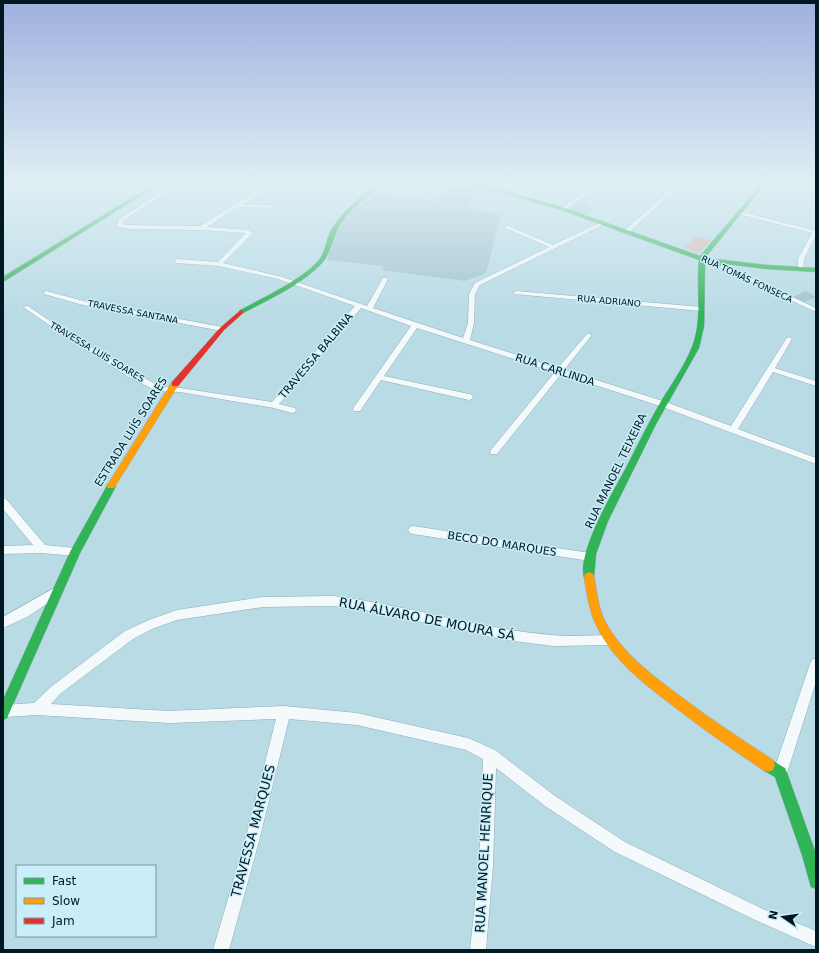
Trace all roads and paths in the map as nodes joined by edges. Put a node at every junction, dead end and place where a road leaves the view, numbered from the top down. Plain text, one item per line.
1 (72, 227) edge
2 (88, 227) edge
3 (163, 227) edge
4 (335, 227) edge
5 (508, 227) edge
6 (594, 227) edge
7 (616, 227) edge
8 (631, 227) edge
9 (728, 227) edge
10 (798, 227) edge
11 (201, 228) joint
12 (68, 230) junction
13 (627, 231) junction
14 (816, 232) edge
15 (61, 244) junction
16 (39, 247) dead end
17 (553, 247) junction
18 (705, 259) junction
19 (177, 261) dead end
20 (722, 263) junction
21 (219, 264) junction
22 (801, 269) junction
23 (3, 270) edge
24 (816, 270) edge
25 (700, 271) junction
26 (385, 279) dead end
27 (3, 280) edge
28 (293, 282) junction
29 (3, 285) edge
30 (46, 293) dead end
31 (516, 293) dead end
32 (359, 306) junction
33 (26, 307) dead end
34 (369, 309) junction
35 (702, 309) junction
36 (816, 310) edge
37 (415, 325) junction
38 (222, 329) junction
39 (589, 335) dead end
40 (789, 339) dead end
41 (466, 341) junction
42 (772, 369) junction
43 (558, 372) junction
44 (379, 377) junction
45 (816, 384) edge
46 (170, 390) junction
47 (469, 397) dead end
48 (663, 404) junction
49 (274, 405) junction
50 (357, 409) dead end
51 (292, 410) dead end
52 (734, 429) junction
53 (494, 452) dead end
54 (816, 461) edge
55 (3, 502) edge
56 (413, 530) dead end
57 (42, 549) junction
58 (3, 550) edge
59 (75, 552) junction
60 (590, 557) junction
61 (56, 592) junction
62 (3, 623) edge
63 (610, 640) junction
64 (816, 664) edge
65 (36, 709) junction
66 (3, 712) edge
67 (284, 712) junction
68 (490, 755) junction
69 (780, 773) junction
70 (816, 882) edge
71 (816, 939) edge
72 (221, 950) edge
73 (478, 950) edge

1 - 12 main road
2 - 15 main road
3 - 11 street
4 - 28 main road, ESTRADA LUÍS SOARES
5 - 17 street
6 - 17 street
7 - 13 main road, RUA TOMÁS FONSECA
8 - 13 street
9 - 18 main road
10 - 14 street
11 - 21 street
12 - 16 main road
12 - 23 main road
13 - 18 main road, RUA TOMÁS FONSECA
14 - 22 street
15 - 27 main road
15 - 29 main road
17 - 41 street
18 - 20 main road, RUA TOMÁS FONSECA
18 - 25 main road, RUA MANOEL TEIXEIRA
19 - 21 street, RUA CARLINDA
20 - 22 main road, RUA TOMÁS FONSECA
20 - 25 main road
20 - 36 street, RUA TOMÁS FONSECA
21 - 28 street, RUA CARLINDA
22 - 24 main road, RUA TOMÁS FONSECA
25 - 35 main road, RUA MANOEL TEIXEIRA
26 - 34 street
28 - 32 street, RUA CARLINDA
28 - 38 main road, ESTRADA LUÍS SOARES
30 - 38 street, TRAVESSA SANTANA
31 - 35 street, RUA ADRIANO
32 - 34 street, RUA CARLINDA
32 - 49 street, TRAVESSA BALBINA
33 - 46 street, TRAVESSA LUÍS SOARES
34 - 37 street, RUA CARLINDA
35 - 48 main road, RUA MANOEL TEIXEIRA
37 - 41 street, RUA CARLINDA
37 - 44 street
38 - 46 main road, ESTRADA LUÍS SOARES
39 - 43 street
40 - 42 street
41 - 43 street, RUA CARLINDA
42 - 45 street
42 - 52 street
43 - 48 street, RUA CARLINDA
43 - 53 street
44 - 47 street
44 - 50 street
46 - 49 street, TRAVESSA LUÍS SOARES
46 - 59 main road, ESTRADA LUÍS SOARES
48 - 52 street, RUA CARLINDA
48 - 60 main road, RUA MANOEL TEIXEIRA
49 - 51 street, TRAVESSA LUÍS SOARES
52 - 54 street, RUA CARLINDA
55 - 57 street
56 - 60 street, BECO DO MARQUES
57 - 58 street
57 - 59 street
59 - 61 main road, ESTRADA LUÍS SOARES
60 - 63 main road, RUA MANOEL TEIXEIRA
61 - 62 street
61 - 66 main road, ESTRADA LUÍS SOARES
63 - 65 street, RUA ÁLVARO DE MOURA SÁ
63 - 69 main road, RUA MANOEL TEIXEIRA
64 - 69 street
65 - 66 street
65 - 67 street
67 - 68 street
67 - 72 street, TRAVESSA MARQUES
68 - 71 street
68 - 73 street, RUA MANOEL HENRIQUE
69 - 70 main road

